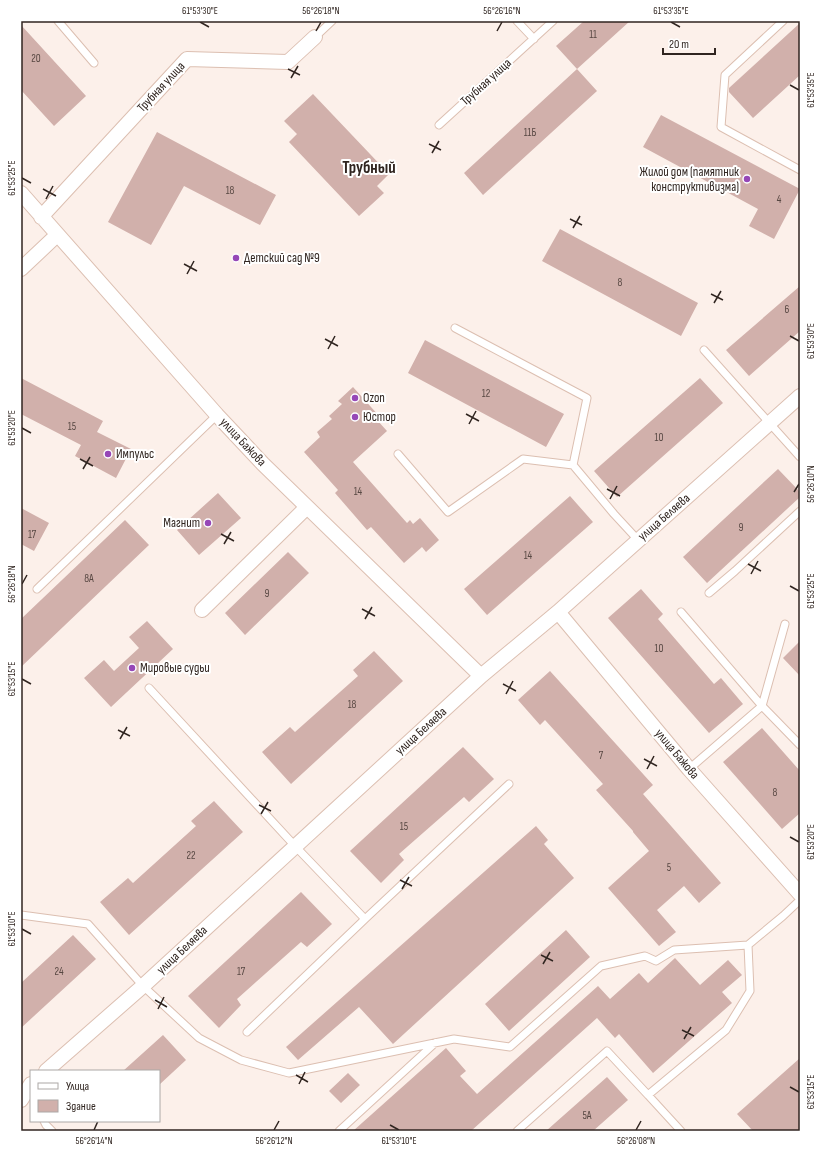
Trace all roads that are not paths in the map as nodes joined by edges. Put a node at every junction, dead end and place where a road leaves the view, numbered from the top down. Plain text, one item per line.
1 (58, 21) edge
2 (332, 21) edge
3 (517, 21) edge
4 (553, 21) edge
5 (784, 21) edge
6 (315, 37) joint
7 (534, 38) junction
8 (94, 63) dead end
9 (439, 125) dead end
10 (800, 170) edge
11 (21, 193) edge
12 (41, 217) junction
13 (57, 235) junction
14 (21, 269) edge
15 (456, 328) dead end
16 (704, 350) dead end
17 (800, 396) edge
18 (217, 415) junction
19 (771, 423) junction
20 (398, 454) dead end
21 (800, 457) edge
22 (573, 465) junction
23 (307, 507) junction
24 (800, 511) edge
25 (638, 540) junction
26 (36, 589) dead end
27 (709, 593) dead end
28 (202, 610) dead end
29 (558, 612) junction
30 (681, 612) dead end
31 (785, 624) dead end
32 (481, 676) junction
33 (150, 688) dead end
34 (762, 706) junction
35 (800, 746) edge
36 (689, 769) junction
37 (509, 784) dead end
38 (295, 846) junction
39 (800, 894) edge
40 (800, 900) edge
41 (21, 914) edge
42 (365, 919) junction
43 (748, 945) junction
44 (143, 986) junction
45 (248, 1032) dead end
46 (435, 1043) junction
47 (47, 1070) edge
48 (30, 1087) edge
49 (648, 1095) junction
50 (21, 1100) edge
51 (44, 1122) edge
52 (52, 1131) edge
53 (339, 1131) edge
54 (517, 1131) edge
55 (681, 1131) edge

1 - 8 lane
2 - 6 lane
3 - 7 lane
4 - 7 lane, Трубная улица
5 - 10 lane
6 - 12 street, Трубная улица
7 - 9 lane, Трубная улица
11 - 12 street, улица Бажова
12 - 13 street, улица Бажова
13 - 14 street
13 - 18 street, улица Бажова
15 - 22 lane
16 - 19 lane
17 - 19 street, улица Беляева
18 - 23 street, улица Бажова
18 - 26 lane
19 - 21 lane
19 - 25 street, улица Беляева
20 - 22 lane
22 - 25 lane
23 - 28 street
23 - 32 street, улица Бажова
24 - 27 lane
25 - 29 street, улица Беляева
29 - 32 street, улица Беляева
29 - 36 street, улица Бажова
30 - 34 lane
31 - 34 lane
32 - 38 street, улица Беляева
33 - 38 lane
34 - 35 lane
34 - 36 lane
36 - 39 street, улица Бажова
37 - 42 lane
38 - 42 lane
38 - 44 street, улица Беляева
40 - 43 lane
41 - 44 lane
42 - 45 lane
43 - 46 lane
43 - 49 lane
44 - 46 lane
44 - 47 street, улица Беляева
46 - 53 lane
48 - 50 street
49 - 54 lane
49 - 55 lane
51 - 52 lane

